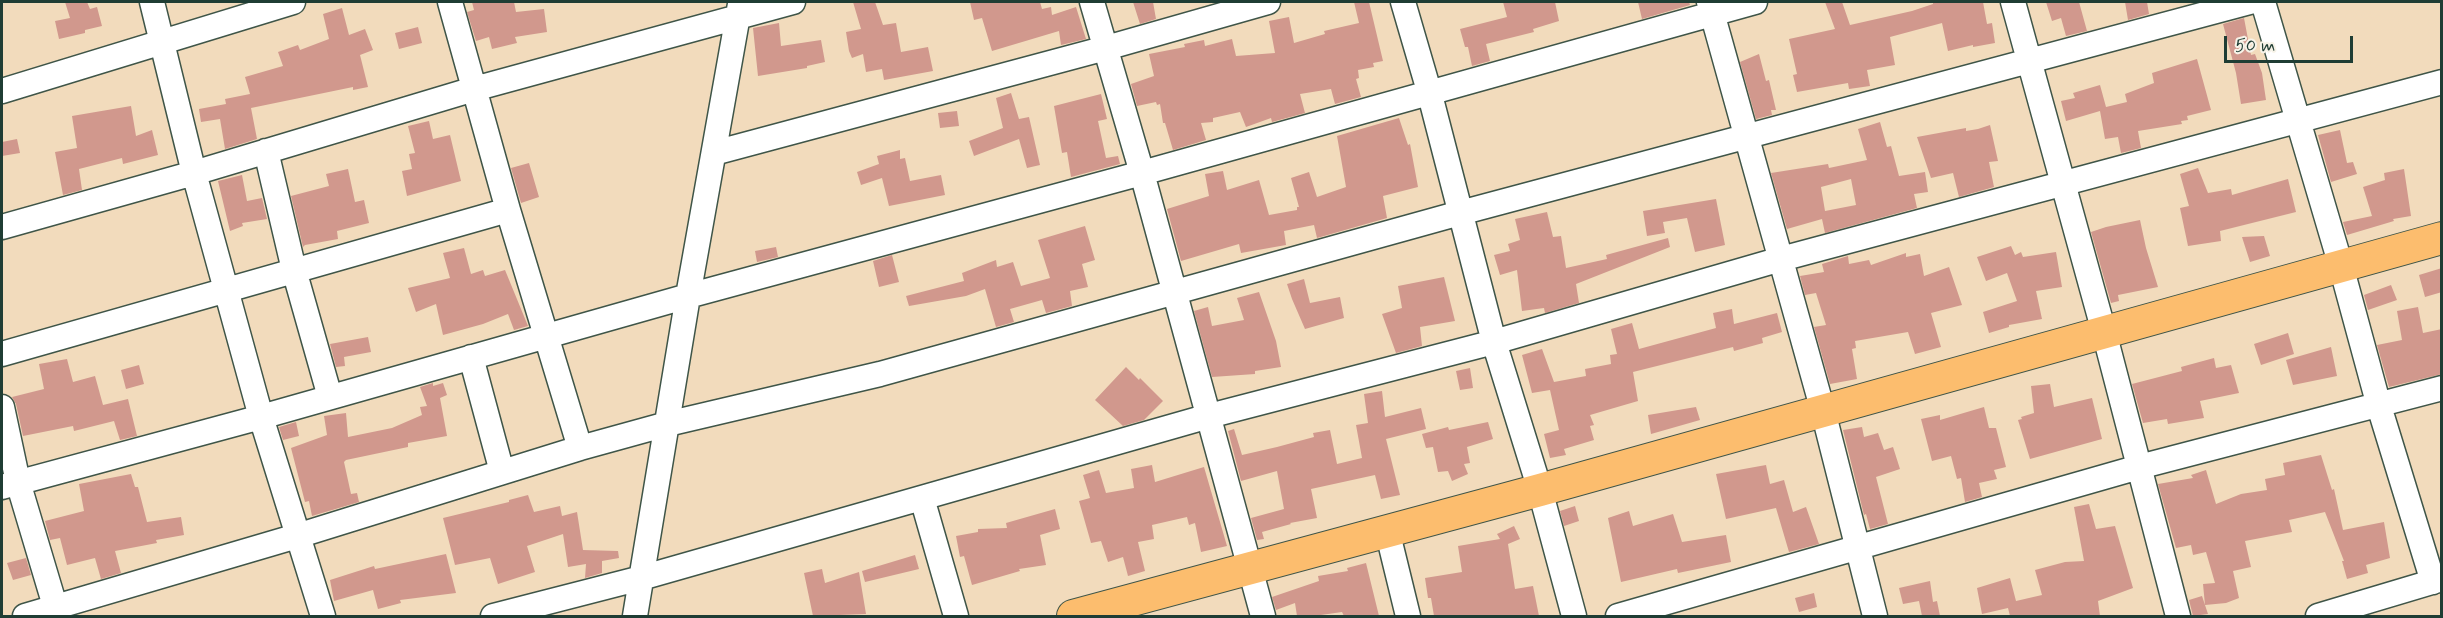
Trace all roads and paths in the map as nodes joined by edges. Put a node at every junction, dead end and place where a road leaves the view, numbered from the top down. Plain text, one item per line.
1 (152, 2) edge
2 (293, 2) edge
3 (450, 2) edge
4 (793, 2) edge
5 (1092, 2) edge
6 (1268, 2) edge
7 (1403, 2) edge
8 (1755, 2) edge
9 (2013, 2) edge
10 (2250, 2) edge
11 (2263, 2) edge
12 (1710, 8) edge
13 (739, 9) edge
14 (163, 43) junction
15 (1106, 48) junction
16 (2030, 61) junction
17 (2442, 82) edge
18 (474, 89) junction
19 (2, 91) edge
20 (1429, 91) junction
21 (2299, 121) junction
22 (1746, 138) junction
23 (266, 152) junction
24 (714, 153) junction
25 (194, 173) junction
26 (1142, 173) junction
27 (2063, 183) junction
28 (508, 210) junction
29 (1460, 213) junction
30 (2, 227) edge
31 (2442, 238) edge
32 (1781, 259) junction
33 (2341, 266) junction
34 (294, 270) junction
35 (227, 290) junction
36 (1174, 294) junction
37 (688, 296) junction
38 (2104, 332) junction
39 (546, 336) junction
40 (1494, 342) junction
41 (2, 354) edge
42 (471, 357) junction
43 (2442, 388) edge
44 (330, 397) junction
45 (2379, 406) junction
46 (2, 407) edge
47 (1823, 411) junction
48 (1209, 416) junction
49 (261, 417) junction
50 (667, 424) junction
51 (580, 448) junction
52 (2139, 467) junction
53 (502, 472) junction
54 (10, 484) edge
55 (1540, 490) junction
56 (922, 498) junction
57 (1387, 530) junction
58 (297, 536) junction
59 (1858, 549) junction
60 (1249, 568) junction
61 (641, 578) junction
62 (2437, 580) edge
63 (57, 612) edge
64 (2328, 615) edge
65 (25, 616) edge
66 (323, 616) edge
67 (493, 616) edge
68 (635, 616) edge
69 (956, 616) edge
70 (1073, 616) edge
71 (1263, 616) edge
72 (1408, 616) edge
73 (1574, 616) edge
74 (1618, 616) edge
75 (1875, 616) edge
76 (2178, 616) edge

1 - 14 street
2 - 14 street
3 - 18 street
4 - 13 street
5 - 15 street
6 - 15 street
7 - 20 street
8 - 12 street
9 - 16 street
10 - 16 street
11 - 21 street
12 - 20 street
12 - 22 street
13 - 18 street
13 - 24 street
14 - 19 street
14 - 25 street
15 - 24 street
15 - 26 street
16 - 22 street
16 - 27 street
17 - 21 street
18 - 23 street
18 - 28 street
20 - 26 street
20 - 29 street
21 - 27 street
21 - 33 street
22 - 29 street
22 - 32 street
23 - 25 street
23 - 34 street
24 - 37 street
25 - 30 street
25 - 35 street
26 - 36 street
26 - 37 street
27 - 32 street
27 - 38 street
28 - 34 street
28 - 39 street
29 - 36 street
29 - 40 street
31 - 33 main road
32 - 40 street
32 - 47 street
33 - 38 main road
33 - 45 street
34 - 35 street
34 - 44 street
35 - 41 street
35 - 49 street
36 - 48 street
36 - 50 street
37 - 39 street
37 - 50 street
38 - 47 main road
38 - 52 street
39 - 42 street
39 - 51 street
40 - 48 street
40 - 55 street
42 - 44 street
42 - 53 street
43 - 45 street
44 - 49 street
45 - 52 street
45 - 62 street
46 - 54 street
47 - 55 main road
47 - 59 street
48 - 56 street
48 - 60 street
49 - 54 street
49 - 58 street
50 - 51 street
50 - 61 street
51 - 53 street
52 - 59 street
52 - 76 street
53 - 58 street
54 - 63 street
55 - 57 main road
55 - 73 street
56 - 61 street
56 - 69 street
57 - 60 main road
57 - 72 street
58 - 63 street
58 - 66 street
59 - 74 street
59 - 75 street
60 - 70 main road
60 - 71 street
61 - 67 street
61 - 68 street
62 - 64 street
63 - 65 street

